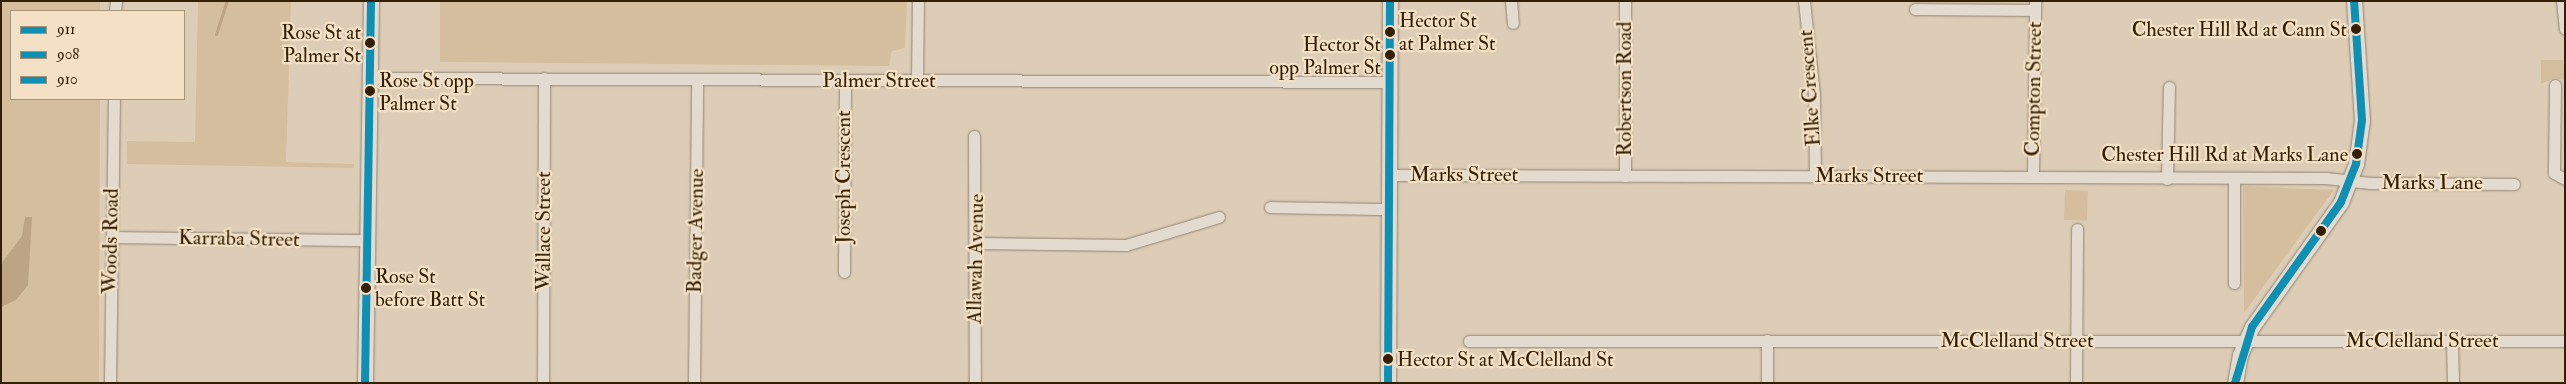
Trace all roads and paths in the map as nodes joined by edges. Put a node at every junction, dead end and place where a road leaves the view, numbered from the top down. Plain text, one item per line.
1 (371, 1) edge
2 (918, 1) edge
3 (1390, 1) edge
4 (1511, 1) edge
5 (1625, 1) edge
6 (1804, 1) edge
7 (2354, 1) edge
8 (2562, 1) edge
9 (2035, 6) edge
10 (1915, 10) dead end
11 (1513, 22) dead end
12 (2565, 29) edge
13 (369, 78) junction
14 (544, 78) junction
15 (697, 80) junction
16 (917, 80) junction
17 (845, 81) junction
18 (1390, 82) junction
19 (2555, 85) dead end
20 (2169, 87) dead end
21 (114, 100) edge
22 (974, 136) dead end
23 (1389, 175) junction
24 (1625, 176) junction
25 (1815, 176) junction
26 (2033, 177) junction
27 (2234, 178) junction
28 (2167, 179) junction
29 (2565, 179) edge
30 (2350, 182) junction
31 (2514, 184) dead end
32 (1270, 207) dead end
33 (1389, 209) junction
34 (1219, 217) dead end
35 (2076, 229) dead end
36 (112, 238) junction
37 (367, 240) junction
38 (976, 243) junction
39 (844, 272) dead end
40 (2234, 283) dead end
41 (1767, 340) junction
42 (1469, 341) dead end
43 (2077, 341) junction
44 (2245, 341) junction
45 (2565, 341) edge
46 (2452, 342) junction
47 (110, 383) edge
48 (365, 383) edge
49 (543, 383) edge
50 (694, 383) edge
51 (975, 383) edge
52 (1388, 383) edge
53 (1767, 383) edge
54 (2076, 383) edge
55 (2235, 383) edge
56 (2453, 383) edge

1 - 13 street
2 - 16 street
3 - 18 street
4 - 11 street
5 - 24 street, Robertson Road
6 - 25 street, Elke Crescent
7 - 30 street
8 - 12 street
9 - 10 street
9 - 26 street, Compton Street
13 - 14 street, Palmer Street
13 - 37 street
14 - 15 street, Palmer Street
14 - 49 street, Wallace Street
15 - 17 street, Palmer Street
15 - 50 street, Badger Avenue
16 - 17 street, Palmer Street
16 - 18 street, Palmer Street
17 - 39 street, Joseph Crescent
18 - 23 street
19 - 29 street
20 - 28 street
21 - 36 street, Woods Road
22 - 38 street, Allawah Avenue
23 - 24 street, Marks Street
23 - 33 street
24 - 25 street, Marks Street
25 - 26 street, Marks Street
26 - 28 street, Marks Street
27 - 28 street, Marks Street
27 - 30 street, Marks Street
27 - 40 street
30 - 31 street, Marks Lane
30 - 44 street
32 - 33 street
33 - 52 street
34 - 38 street
35 - 43 street
36 - 37 street, Karraba Street
36 - 47 street, Woods Road
37 - 48 street
38 - 51 street, Allawah Avenue
41 - 42 street, McClelland Street
41 - 43 street, McClelland Street
41 - 53 street
43 - 44 street, McClelland Street
43 - 54 street
44 - 46 street, McClelland Street
44 - 55 street
45 - 46 street, McClelland Street
46 - 56 street

